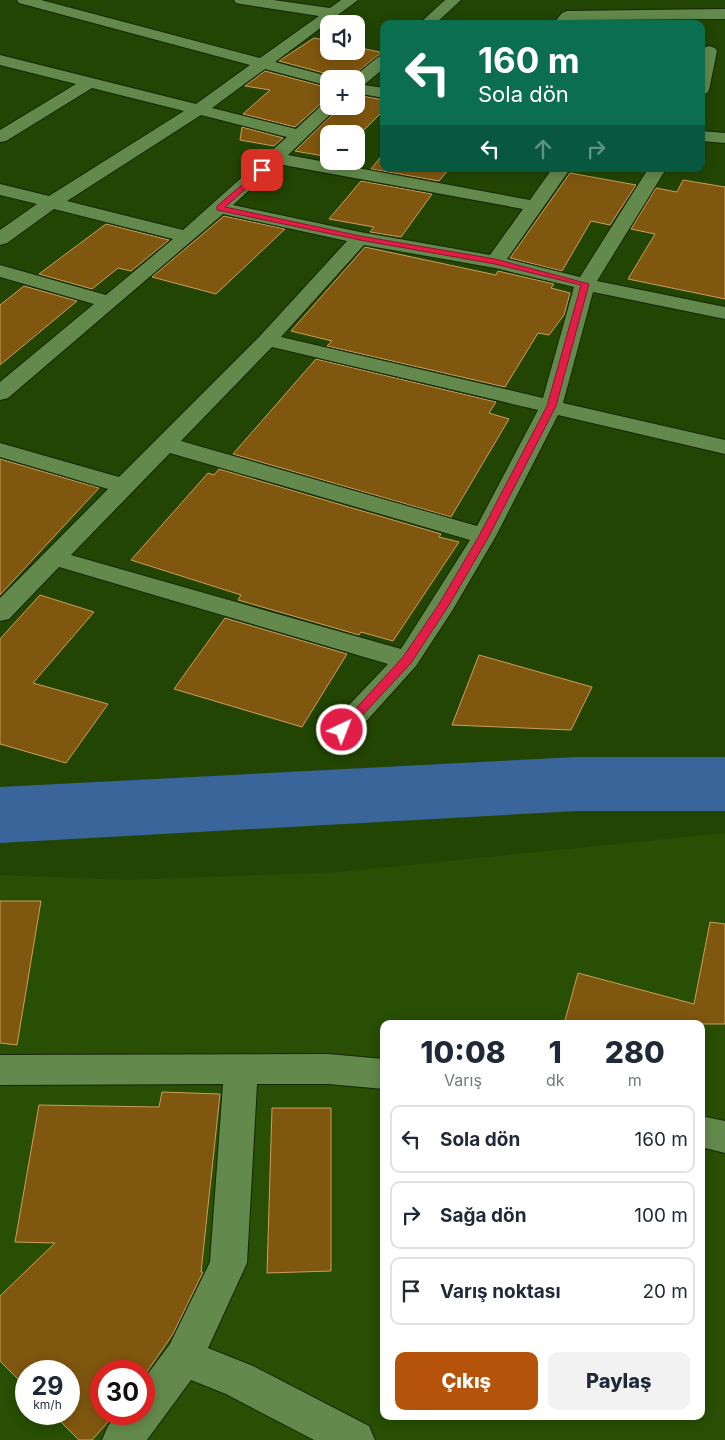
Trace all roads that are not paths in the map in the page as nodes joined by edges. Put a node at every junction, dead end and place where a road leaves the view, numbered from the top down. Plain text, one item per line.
1 (24, 0) edge
2 (241, 0) edge
3 (351, 0) edge
4 (454, 0) edge
5 (333, 13) junction
6 (725, 14) edge
7 (431, 20) edge
8 (564, 20) edge
9 (705, 51) edge
10 (725, 52) edge
11 (0, 60) edge
12 (380, 63) edge
13 (264, 64) junction
14 (365, 76) edge
15 (320, 79) edge
16 (89, 83) junction
17 (365, 90) edge
18 (380, 92) edge
19 (198, 110) junction
20 (321, 115) edge
21 (300, 135) junction
22 (705, 136) edge
23 (705, 136) edge
24 (0, 137) edge
25 (725, 138) edge
26 (725, 143) edge
27 (276, 158) junction
28 (559, 172) edge
29 (656, 172) edge
30 (0, 189) edge
31 (50, 204) junction
32 (535, 206) junction
33 (220, 208) junction
34 (187, 237) junction
35 (360, 238) junction
36 (0, 239) edge
37 (495, 262) junction
38 (0, 271) edge
39 (585, 284) junction
40 (110, 302) junction
41 (725, 312) edge
42 (267, 340) junction
43 (0, 392) edge
44 (552, 406) junction
45 (165, 444) junction
46 (725, 447) edge
47 (0, 450) edge
48 (124, 486) junction
49 (484, 536) junction
50 (55, 558) junction
51 (0, 613) edge
52 (407, 660) junction
53 (342, 730) dead end
54 (241, 1069) junction
55 (0, 1070) edge
56 (380, 1074) edge
57 (705, 1132) edge
58 (725, 1137) edge
59 (184, 1358) junction
60 (155, 1396) edge
61 (133, 1425) edge
62 (122, 1440) edge
63 (355, 1440) edge

1 - 13 street
2 - 5 street
3 - 5 street
4 - 7 street
5 - 13 street
6 - 8 street
9 - 10 street
11 - 16 street
12 - 14 street
13 - 15 street
13 - 19 street
16 - 19 street
16 - 24 street
17 - 18 street
19 - 21 street
19 - 31 street
20 - 21 street
21 - 27 street
22 - 25 street
23 - 26 street
27 - 32 street
27 - 33 street
28 - 32 street
29 - 39 street
30 - 31 street
31 - 34 street
31 - 36 street
32 - 37 street
33 - 34 street
33 - 35 street
34 - 40 street
35 - 37 street
35 - 42 street
37 - 39 street
38 - 40 street
39 - 41 street
39 - 44 street
40 - 43 street
42 - 44 street
42 - 45 street
44 - 46 street
44 - 49 street
45 - 48 street
45 - 49 street
47 - 48 street
48 - 50 street
49 - 52 street
50 - 51 street
50 - 52 street
52 - 53 street
54 - 55 street
54 - 56 street
54 - 59 street
57 - 58 street
59 - 60 street
59 - 63 street
61 - 62 street

